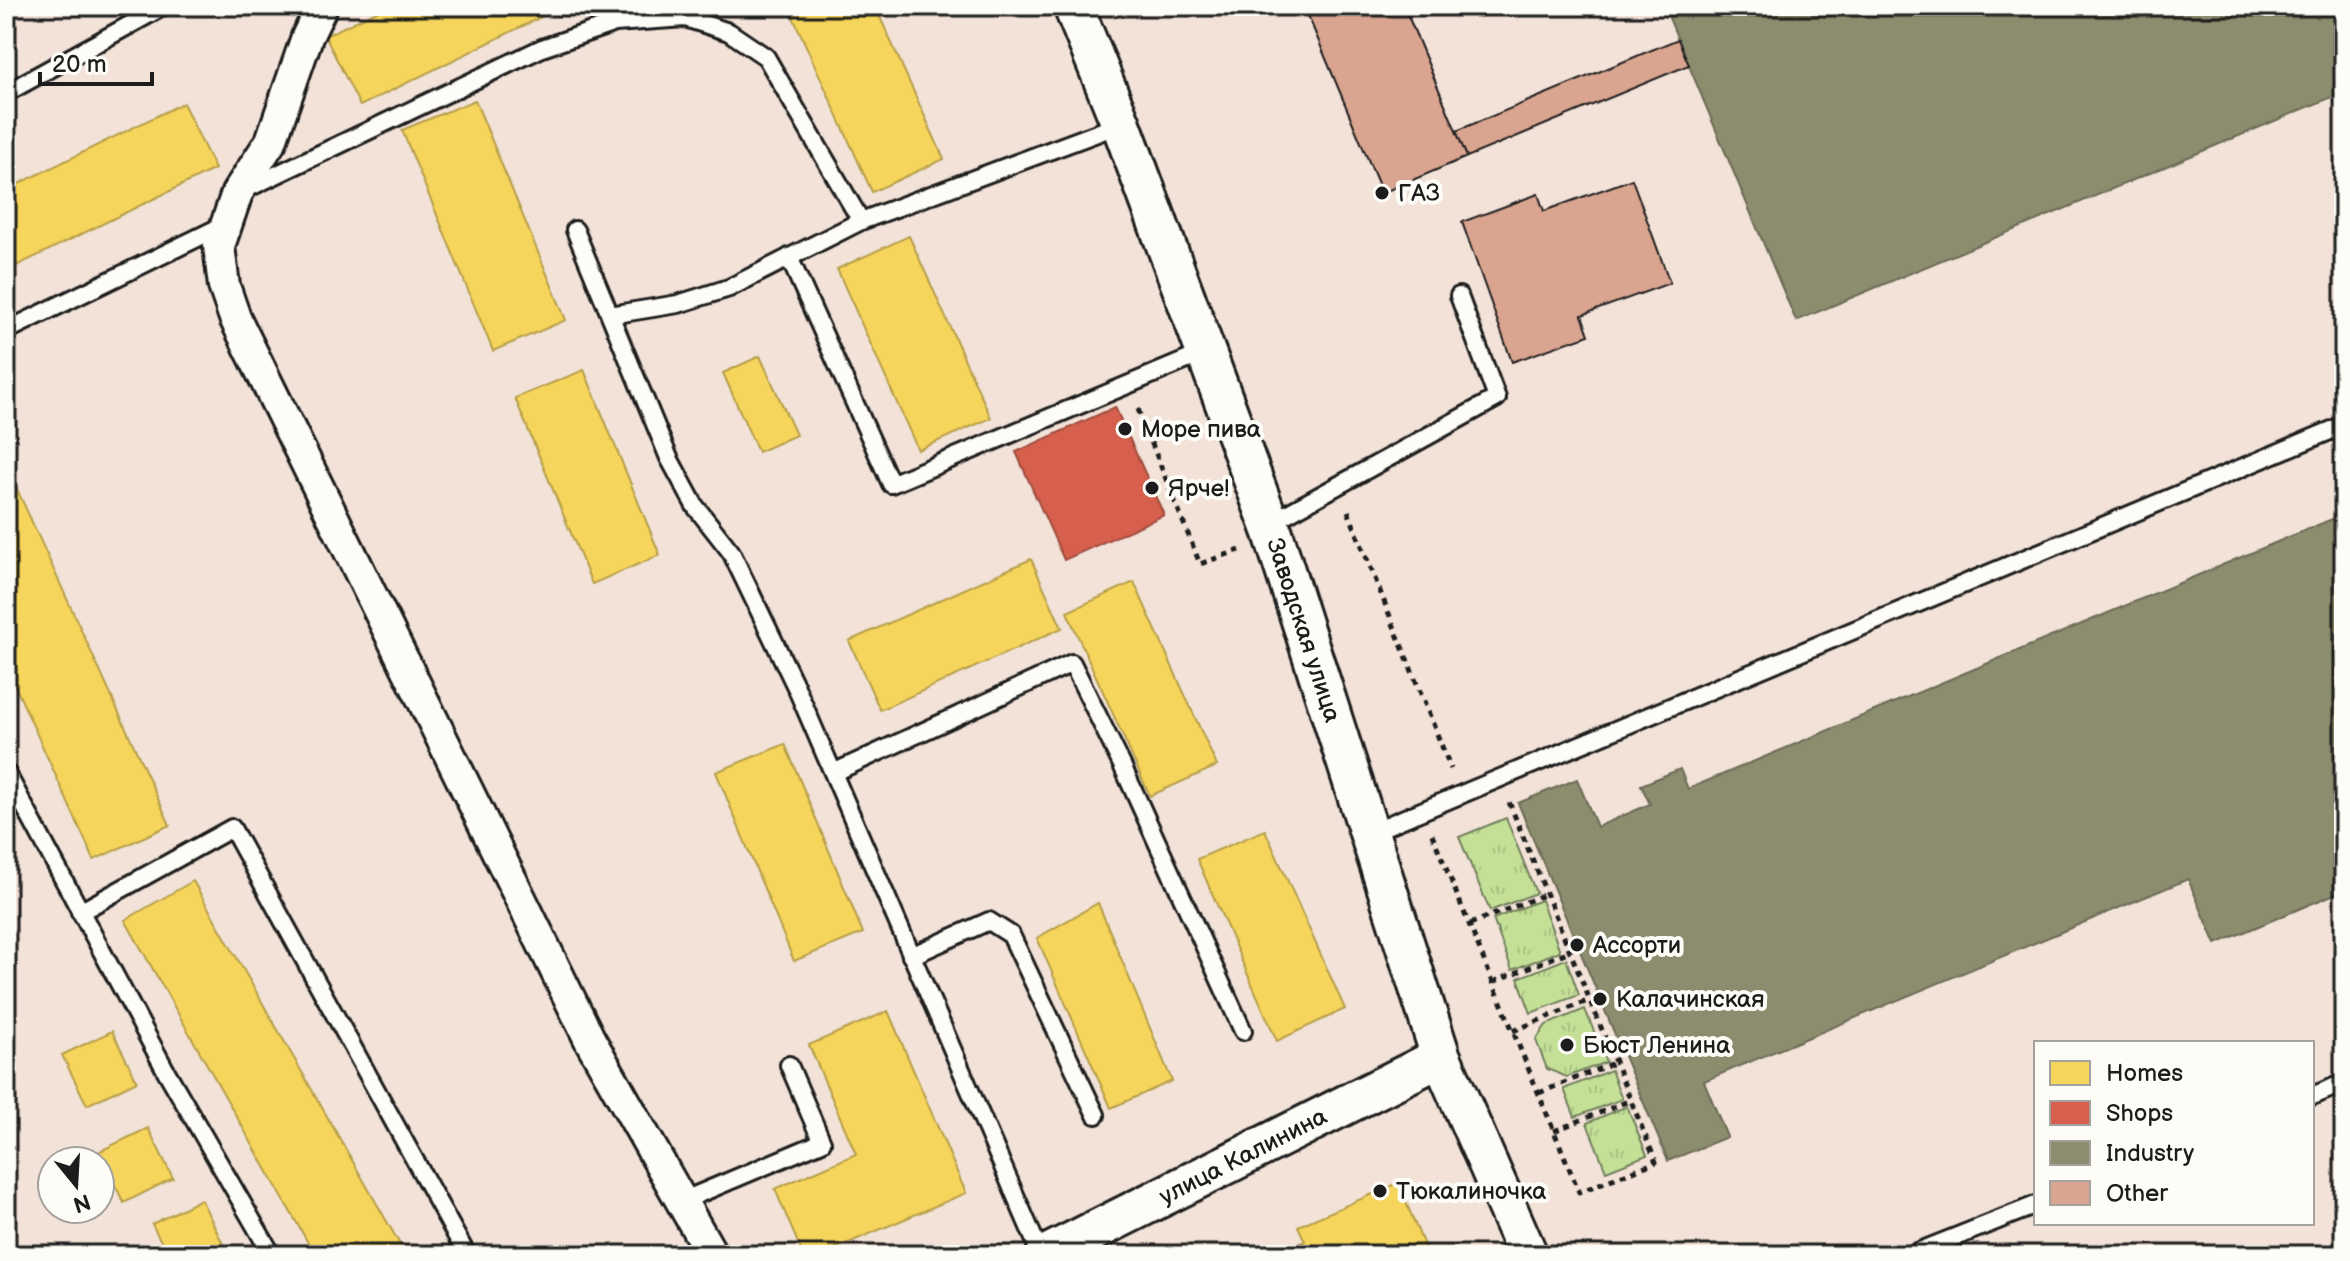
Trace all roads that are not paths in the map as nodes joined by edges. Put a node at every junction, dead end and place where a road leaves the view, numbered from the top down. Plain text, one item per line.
1 (164, 6) edge
2 (322, 6) edge
3 (1073, 6) edge
4 (6, 93) edge
5 (1121, 124) junction
6 (237, 193) junction
7 (861, 221) junction
8 (227, 223) junction
9 (575, 230) dead end
10 (789, 257) junction
11 (1459, 296) dead end
12 (610, 315) junction
13 (6, 331) edge
14 (1206, 352) junction
15 (2344, 425) edge
16 (1272, 530) junction
17 (6, 772) edge
18 (833, 773) junction
19 (1369, 833) junction
20 (80, 912) junction
21 (911, 956) junction
22 (1243, 1031) dead end
23 (1441, 1057) junction
24 (789, 1065) dead end
25 (2344, 1083) edge
26 (2314, 1095) edge
27 (1096, 1115) dead end
28 (682, 1201) junction
29 (2034, 1206) edge
30 (272, 1255) edge
31 (467, 1255) edge
32 (712, 1255) edge
33 (1043, 1255) edge
34 (1528, 1255) edge
35 (1910, 1255) edge

1 - 4 lane
2 - 6 street
3 - 5 street, Заводская улица
5 - 7 lane
5 - 14 street, Заводская улица
6 - 7 lane
6 - 8 street
7 - 10 lane
8 - 13 lane
8 - 28 street
9 - 12 lane
10 - 12 lane
10 - 14 lane
11 - 16 lane
12 - 18 lane
14 - 16 street, Заводская улица
15 - 19 lane
16 - 19 street, Заводская улица
17 - 20 lane
18 - 21 lane
18 - 22 lane
19 - 23 street, Заводская улица
20 - 30 lane
20 - 31 lane
21 - 27 lane
21 - 33 lane
23 - 33 street, улица Калинина
23 - 34 street, Заводская улица
24 - 28 lane
25 - 26 lane
28 - 32 street
29 - 35 lane

